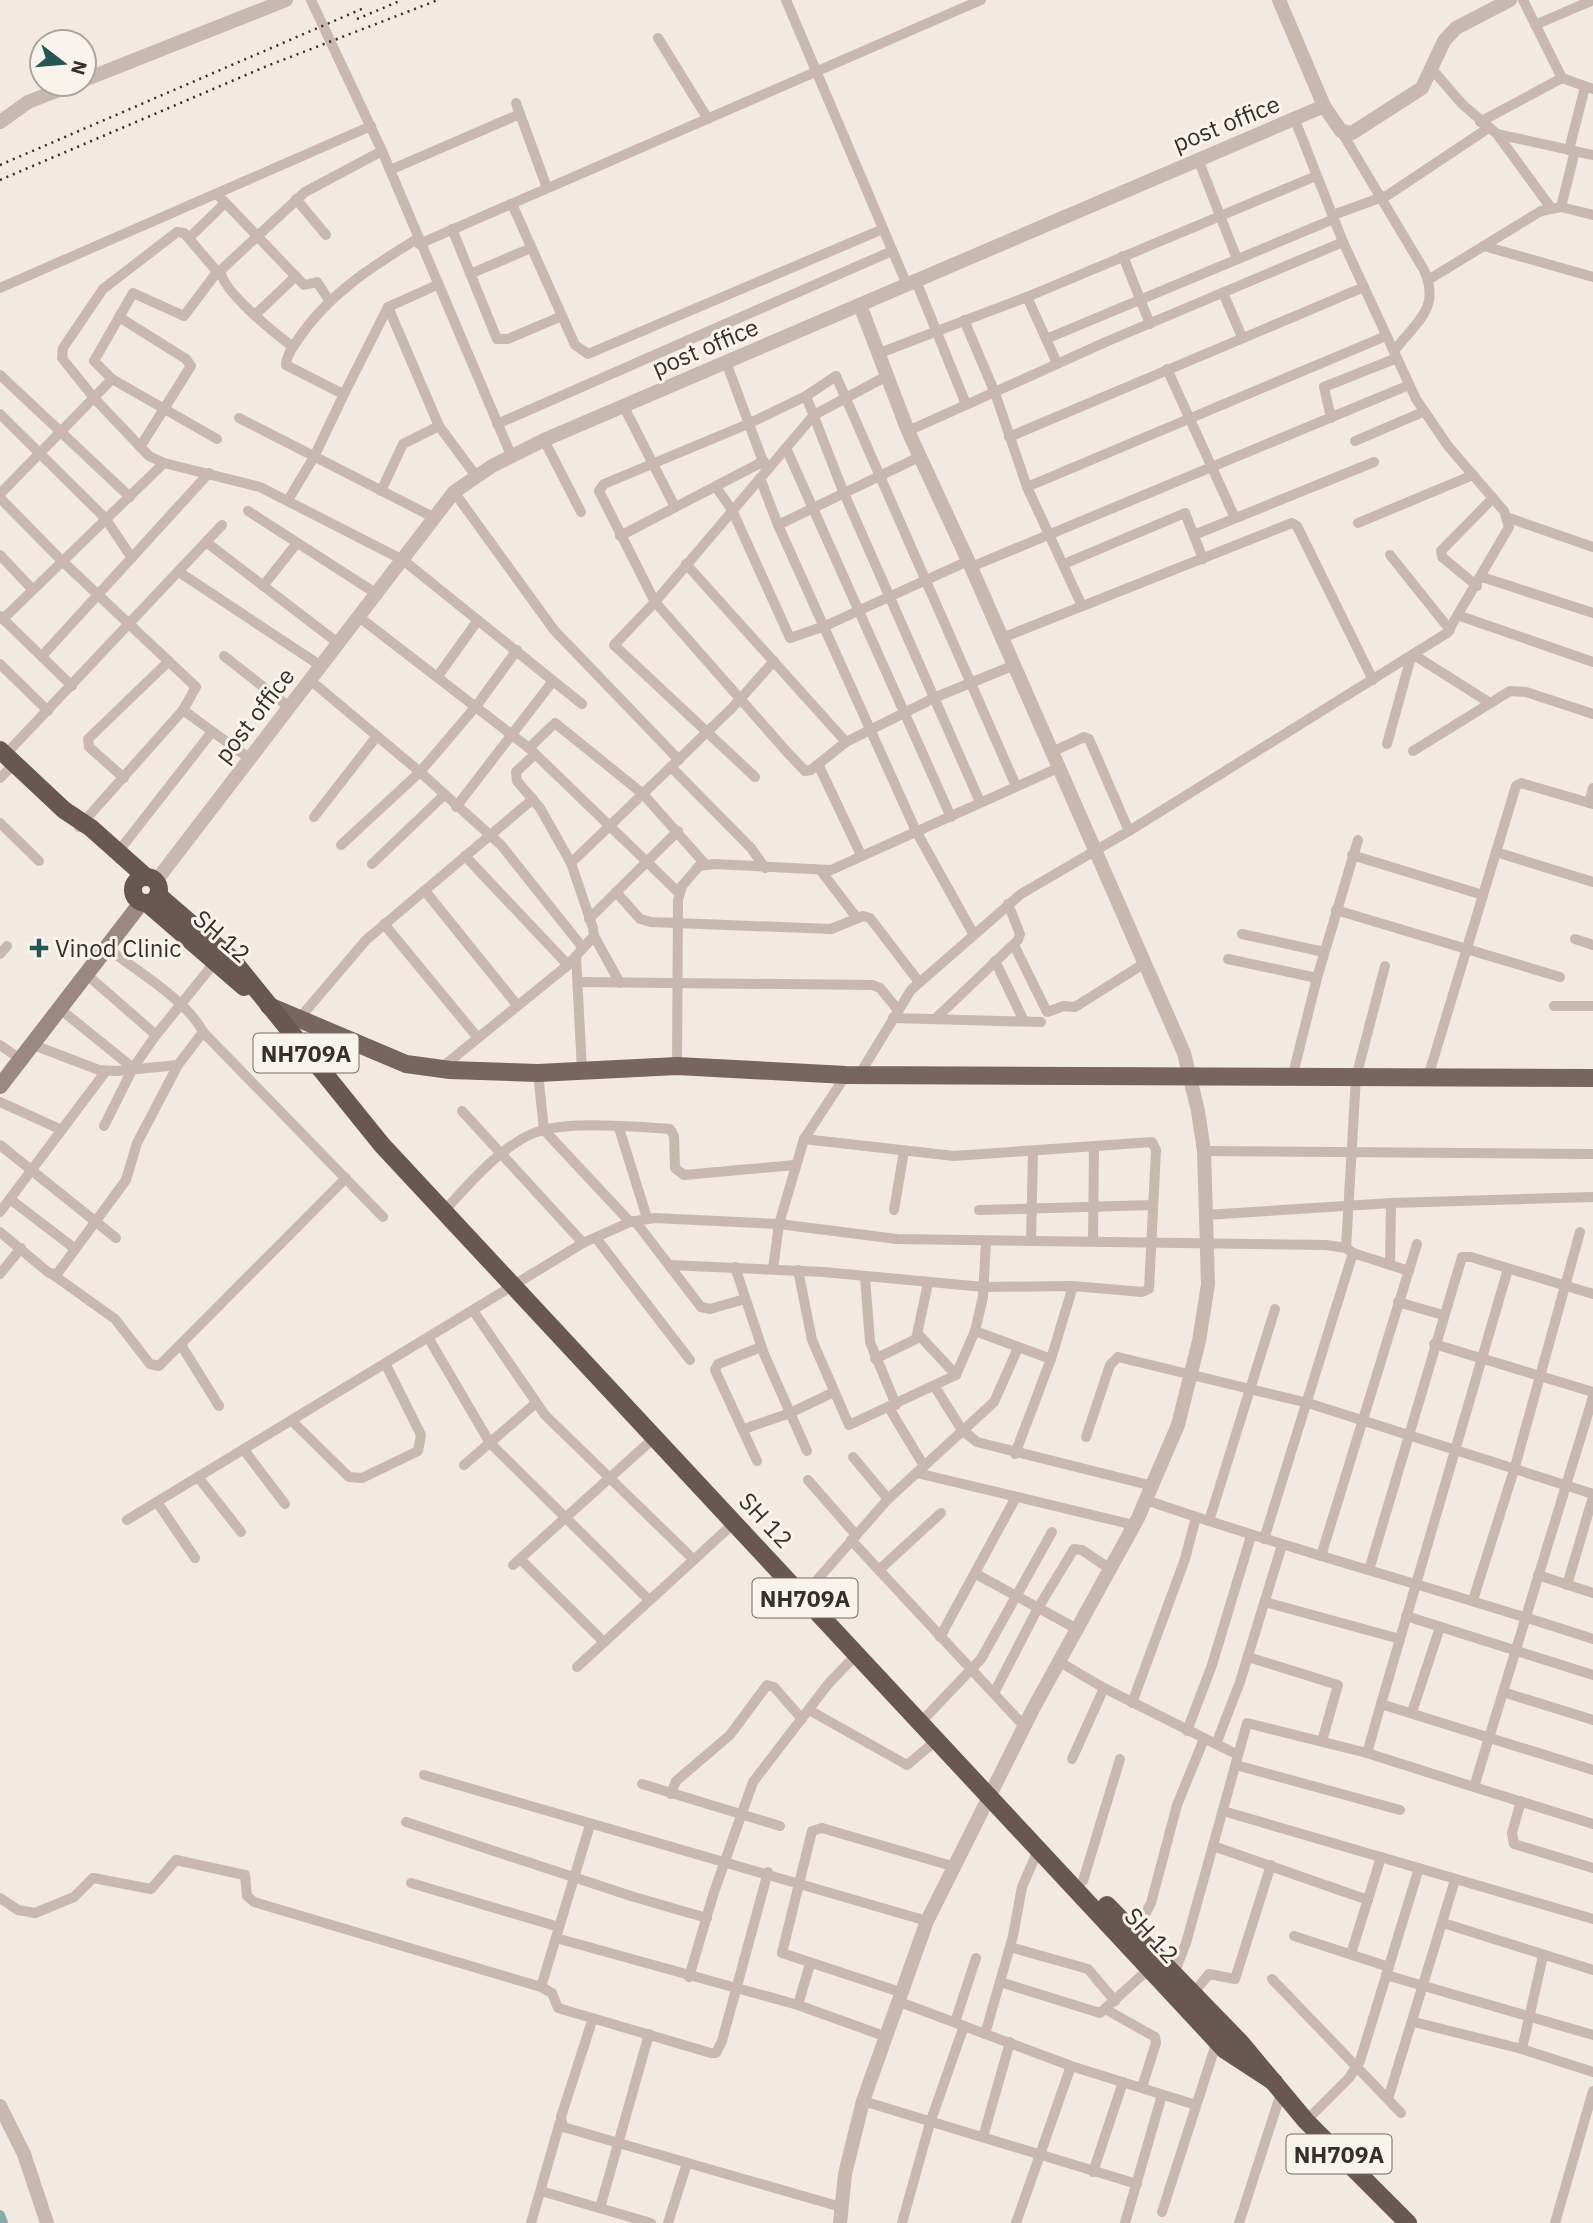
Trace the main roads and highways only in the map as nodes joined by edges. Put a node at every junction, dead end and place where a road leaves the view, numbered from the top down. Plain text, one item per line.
1 (6, 756) edge
2 (80, 826) junction
3 (145, 891) junction
4 (265, 1004) junction
5 (6, 1049) edge
6 (0, 1070) edge
7 (1593, 1078) edge
8 (0, 1086) edge
9 (519, 1283) junction
10 (807, 1592) junction
11 (925, 1718) junction
12 (992, 1790) junction
13 (1278, 2087) junction
14 (1408, 2223) edge

1 - 2 highway, SH 12 / NH709A
2 - 3 highway, SH 12 / NH709A
2 - 3 highway, SH 12 / NH709A
3 - 4 highway, SH 12 / NH709A
3 - 4 highway, SH 12 / NH709A
3 - 5 main road
3 - 8 main road
4 - 7 main road
4 - 9 highway, SH 12 / NH709A
5 - 6 main road
9 - 10 highway, SH 12 / NH709A
9 - 10 highway, SH 12 / NH709A
10 - 11 highway, SH 12 / NH709A
10 - 11 highway, SH 12 / NH709A
11 - 12 highway, SH 12 / NH709A
11 - 12 highway, SH 12 / NH709A
12 - 13 highway, SH 12 / NH709A
12 - 13 highway, SH 12 / NH709A
13 - 14 highway, SH 12 / NH709A

